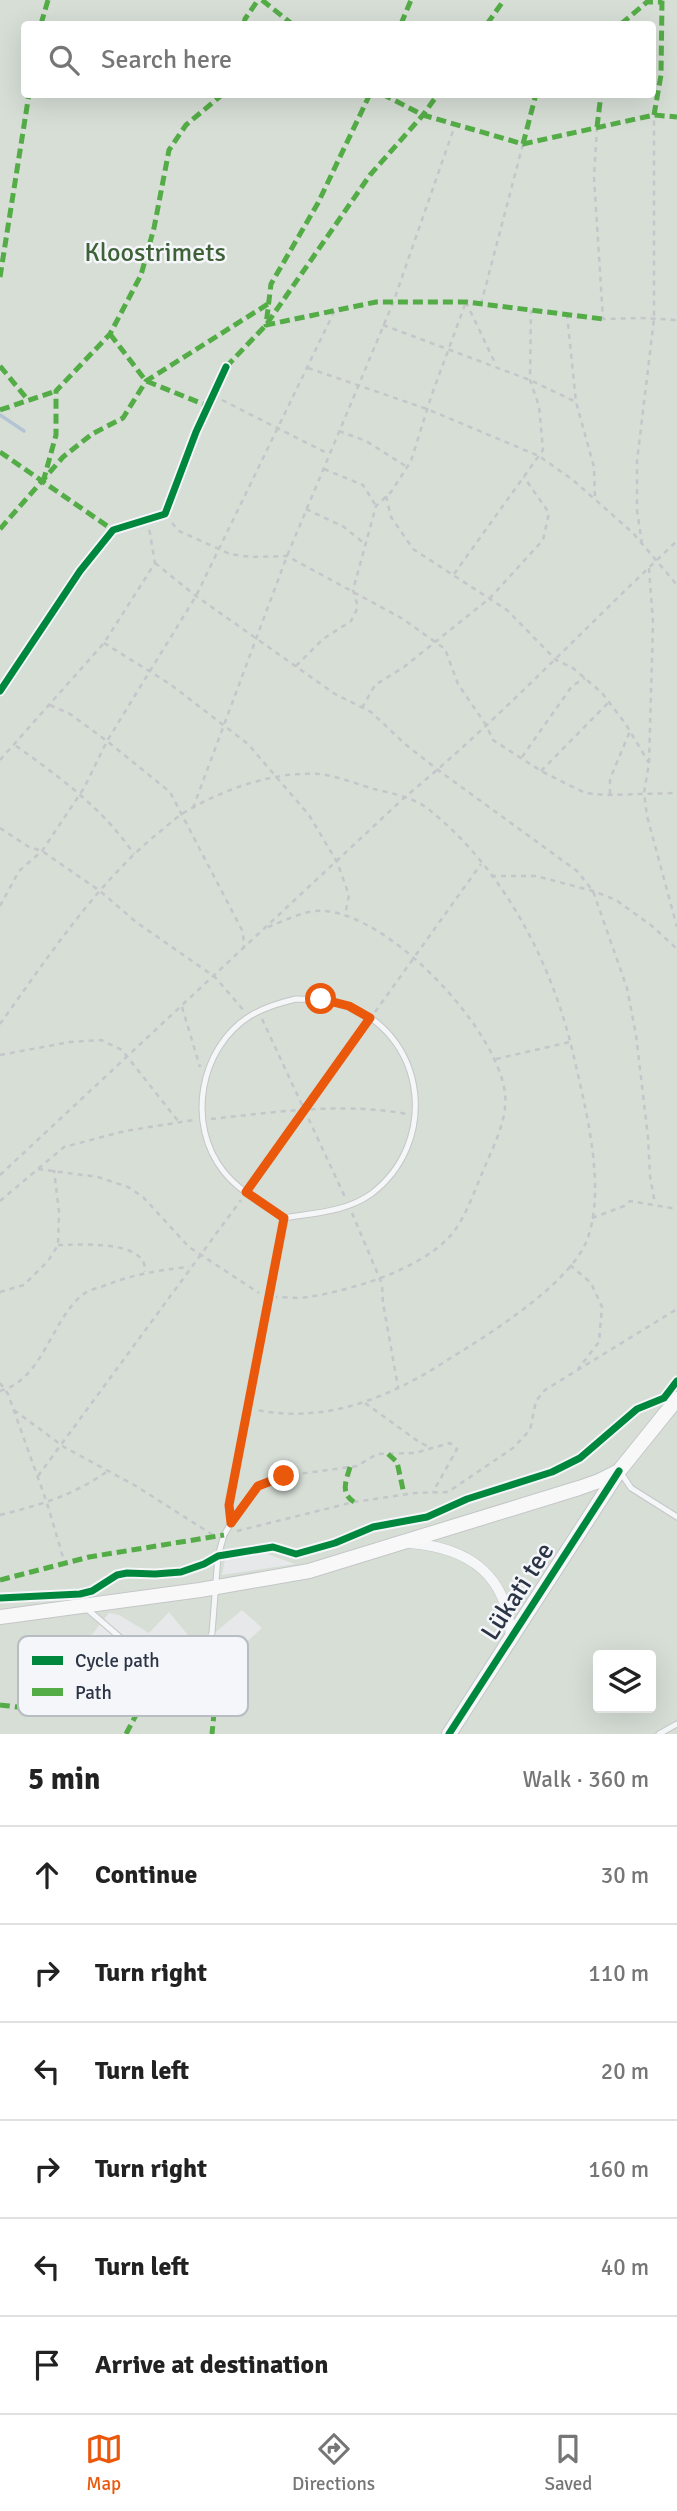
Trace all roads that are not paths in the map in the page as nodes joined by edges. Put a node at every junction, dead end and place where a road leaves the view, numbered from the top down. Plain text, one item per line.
1 (226, 367) dead end
2 (0, 691) edge
3 (284, 1218) junction
4 (677, 1399) edge
5 (619, 1471) junction
6 (677, 1517) edge
7 (406, 1543) junction
8 (215, 1588) junction
9 (82, 1605) junction
10 (0, 1617) edge
11 (118, 1636) edge
12 (211, 1636) edge
13 (511, 1639) junction
14 (677, 1724) edge
15 (449, 1734) edge
16 (659, 1734) edge

1 - 2 street
3 - 3 lane
3 - 8 lane
4 - 5 main road, Lükati tee
5 - 6 lane
5 - 7 main road
5 - 13 main road, Lükati tee
7 - 8 main road
7 - 13 street
8 - 9 main road
8 - 12 lane
9 - 10 main road
9 - 11 lane
13 - 15 main road, Lükati tee
14 - 16 lane

